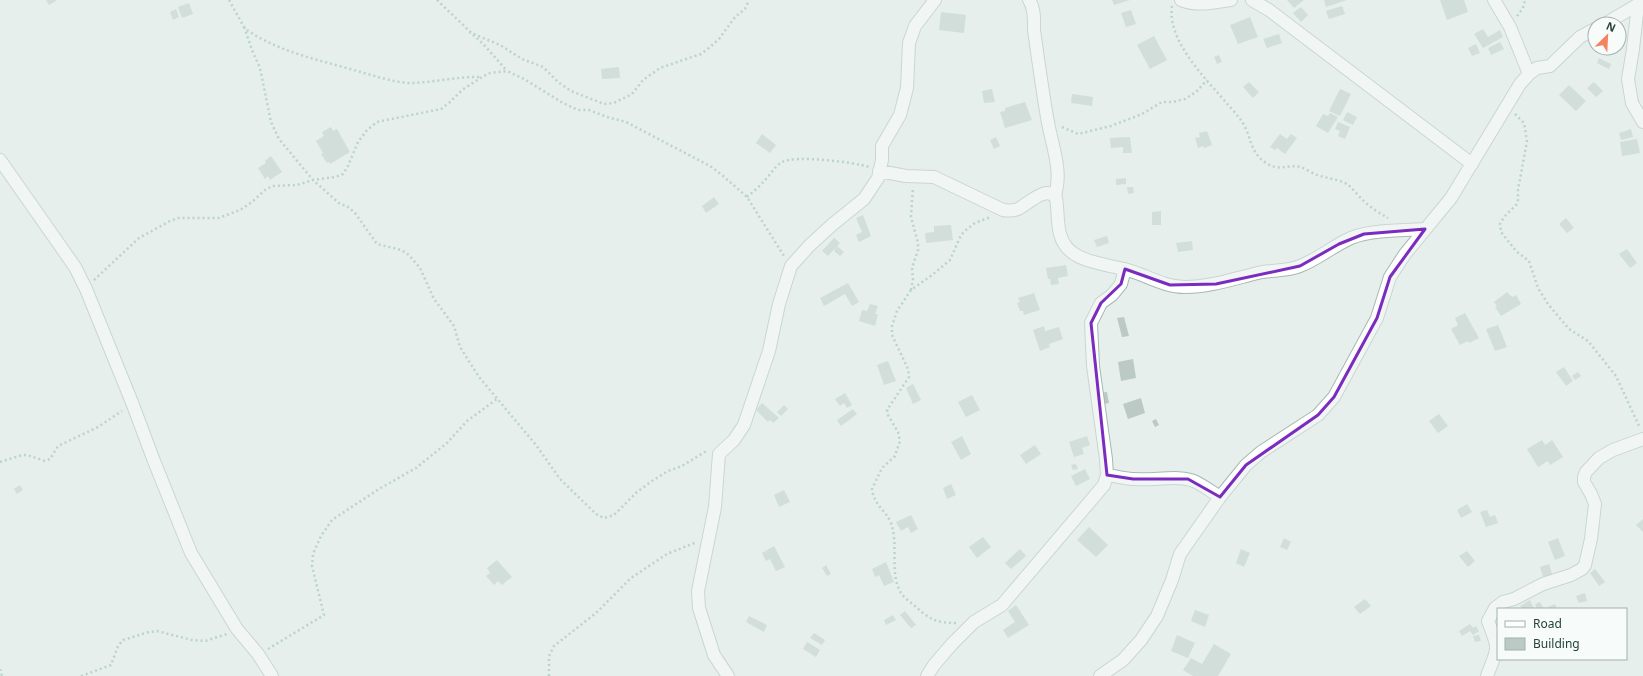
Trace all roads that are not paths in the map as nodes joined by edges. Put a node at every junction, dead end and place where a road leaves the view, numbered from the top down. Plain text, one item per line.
1 (935, 0) edge
2 (1029, 0) edge
3 (1181, 0) edge
4 (1231, 0) edge
5 (1252, 0) edge
6 (1494, 0) edge
7 (1641, 3) edge
8 (1619, 16) edge
9 (1587, 33) edge
10 (1529, 74) junction
11 (1643, 122) edge
12 (0, 160) edge
13 (1472, 164) junction
14 (880, 171) junction
15 (1055, 195) junction
16 (1425, 229) junction
17 (1125, 269) junction
18 (1643, 439) edge
19 (1107, 475) junction
20 (1220, 497) junction
21 (272, 676) edge
22 (728, 676) edge
23 (927, 676) edge
24 (1100, 676) edge
25 (1487, 676) edge

1 - 14 street
2 - 15 street
3 - 4 street
5 - 13 street
6 - 10 street
7 - 8 street
7 - 11 street
9 - 10 street
10 - 13 street
12 - 21 street
13 - 16 street
14 - 15 street
14 - 22 street
15 - 17 street
16 - 17 street
16 - 20 street
17 - 19 street
18 - 25 street
19 - 20 street
19 - 23 street
20 - 24 street

